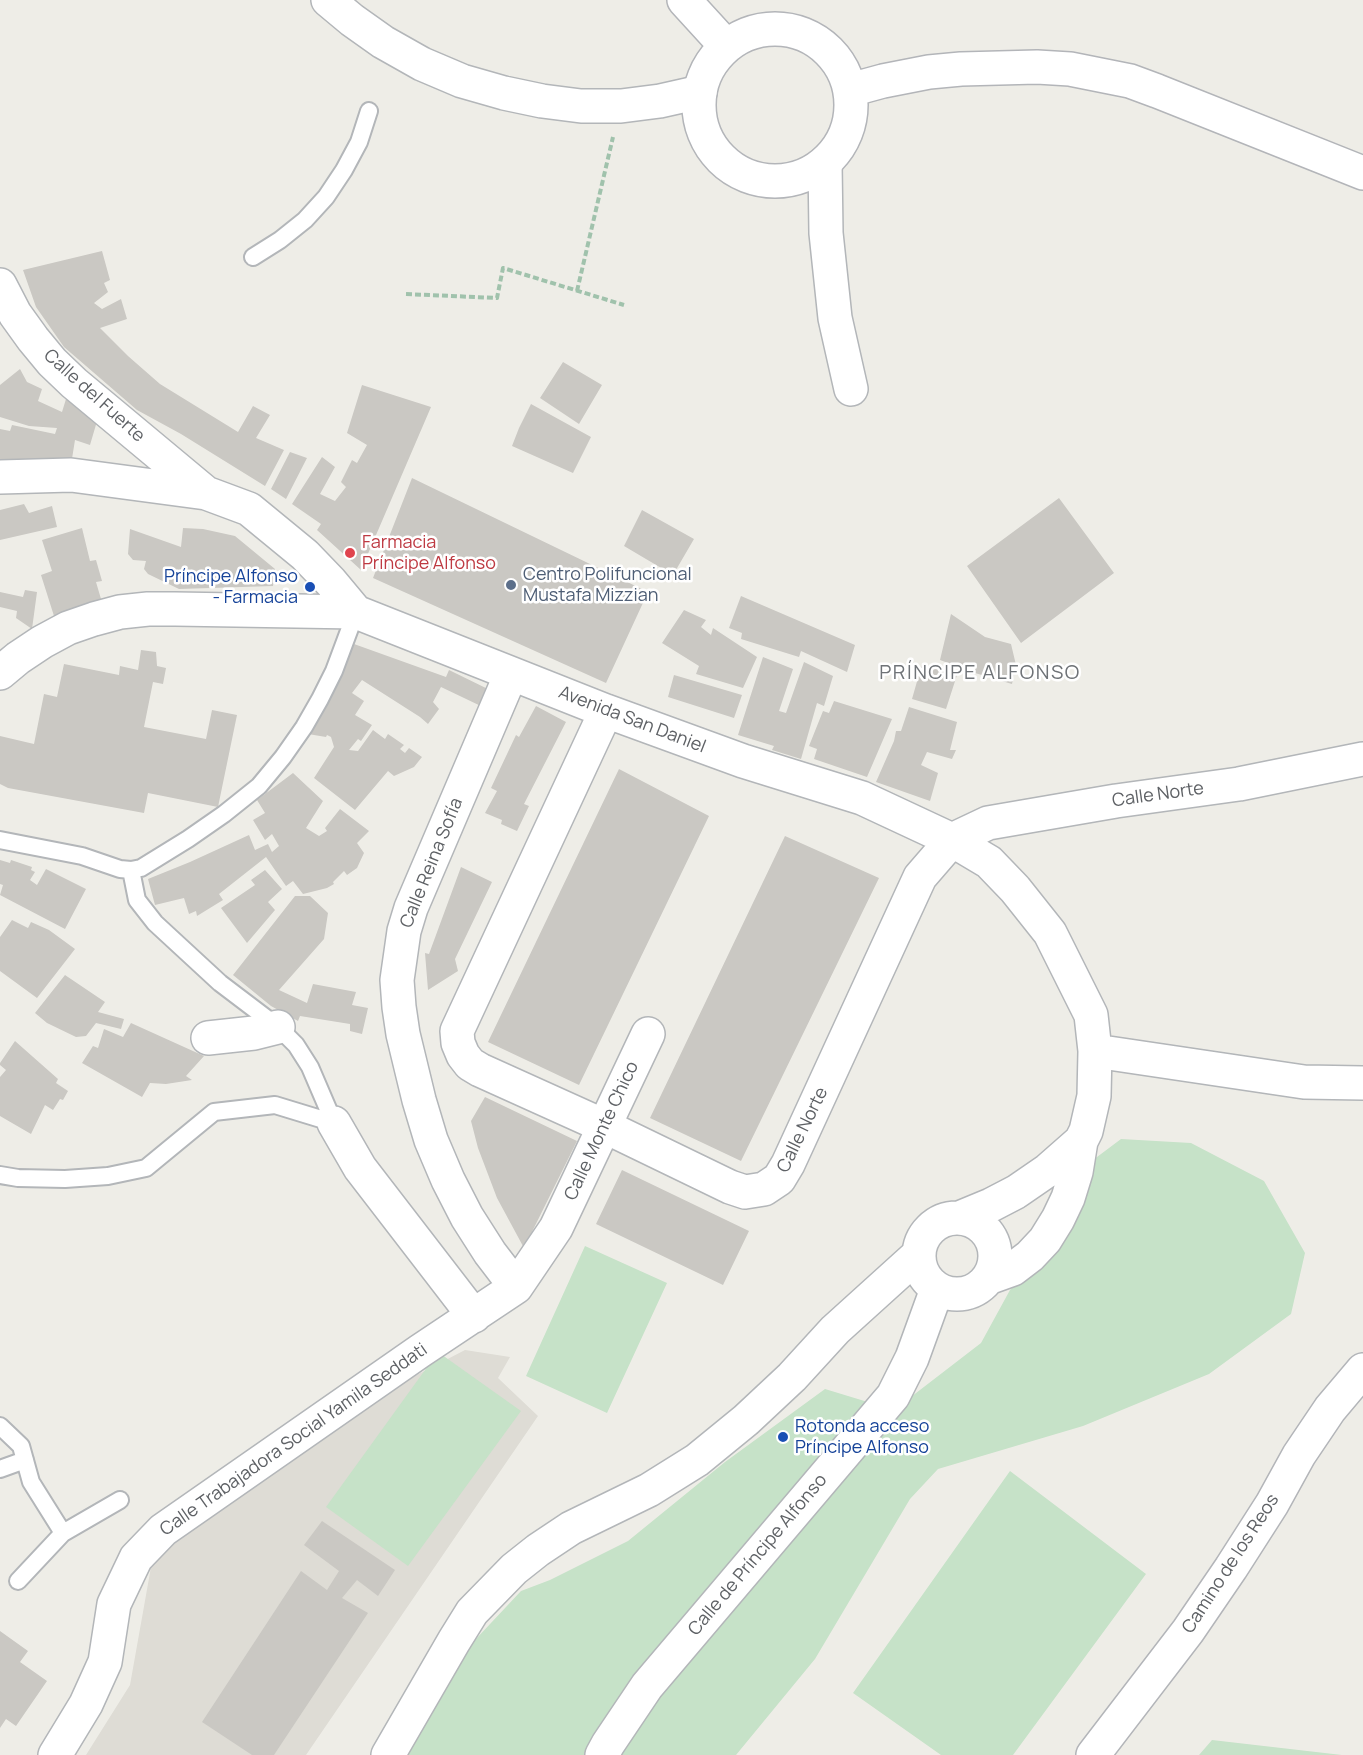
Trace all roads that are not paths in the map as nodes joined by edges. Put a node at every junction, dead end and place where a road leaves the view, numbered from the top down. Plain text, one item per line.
1 (328, 0) edge
2 (684, 0) edge
3 (726, 46) junction
4 (850, 90) junction
5 (700, 92) junction
6 (369, 111) dead end
7 (825, 163) junction
8 (1363, 173) edge
9 (253, 257) dead end
10 (0, 285) edge
11 (851, 389) dead end
12 (0, 477) edge
13 (206, 493) junction
14 (356, 612) junction
15 (0, 674) edge
16 (511, 674) junction
17 (606, 711) junction
18 (1363, 759) edge
19 (0, 840) edge
20 (952, 840) junction
21 (130, 870) junction
22 (278, 1027) junction
23 (648, 1034) dead end
24 (207, 1038) dead end
25 (1095, 1051) junction
26 (1363, 1083) edge
27 (334, 1123) junction
28 (604, 1126) junction
29 (1081, 1141) junction
30 (0, 1175) edge
31 (962, 1217) junction
32 (556, 1228) joint
33 (919, 1254) junction
34 (516, 1287) junction
35 (964, 1287) junction
36 (474, 1316) junction
37 (1363, 1370) edge
38 (0, 1426) edge
39 (25, 1460) junction
40 (0, 1469) edge
41 (120, 1500) dead end
42 (63, 1533) junction
43 (18, 1581) dead end
44 (55, 1755) edge
45 (388, 1755) edge
46 (602, 1755) edge
47 (1093, 1755) edge

1 - 5 street
2 - 3 street
3 - 4 street
3 - 5 street
4 - 7 street
4 - 8 street
5 - 7 street
6 - 9 lane
7 - 11 street
10 - 13 street, Calle del Fuerte
12 - 13 street, Avenida San Daniel
13 - 14 street, Avenida San Daniel
14 - 15 street
14 - 16 street, Avenida San Daniel
14 - 21 lane
16 - 17 street, Avenida San Daniel
16 - 34 street, Calle Reina Sofía
17 - 20 street, Avenida San Daniel
17 - 28 street, Calle Norte
18 - 20 street, Calle Norte
19 - 21 lane
20 - 25 street, Avenida San Daniel
20 - 28 street, Calle Norte
21 - 22 lane
22 - 24 street
22 - 27 lane
23 - 28 street, Calle Monte Chico
25 - 26 street
25 - 29 street, Avenida San Daniel
27 - 30 lane
27 - 36 street
28 - 32 street, Calle Monte Chico
29 - 31 street
29 - 35 street, Avenida San Daniel
31 - 33 street
31 - 35 street
32 - 34 street, Calle Trabajadora Social Yamila Seddati
33 - 35 street
33 - 45 street
34 - 36 street, Calle Trabajadora Social Yamila Seddati
35 - 46 street, Calle de Príncipe Alfonso
36 - 44 street, Calle Trabajadora Social Yamila Seddati
37 - 47 street, Camino de los Reos
38 - 39 lane
39 - 40 lane
39 - 42 lane
41 - 42 lane
42 - 43 lane

